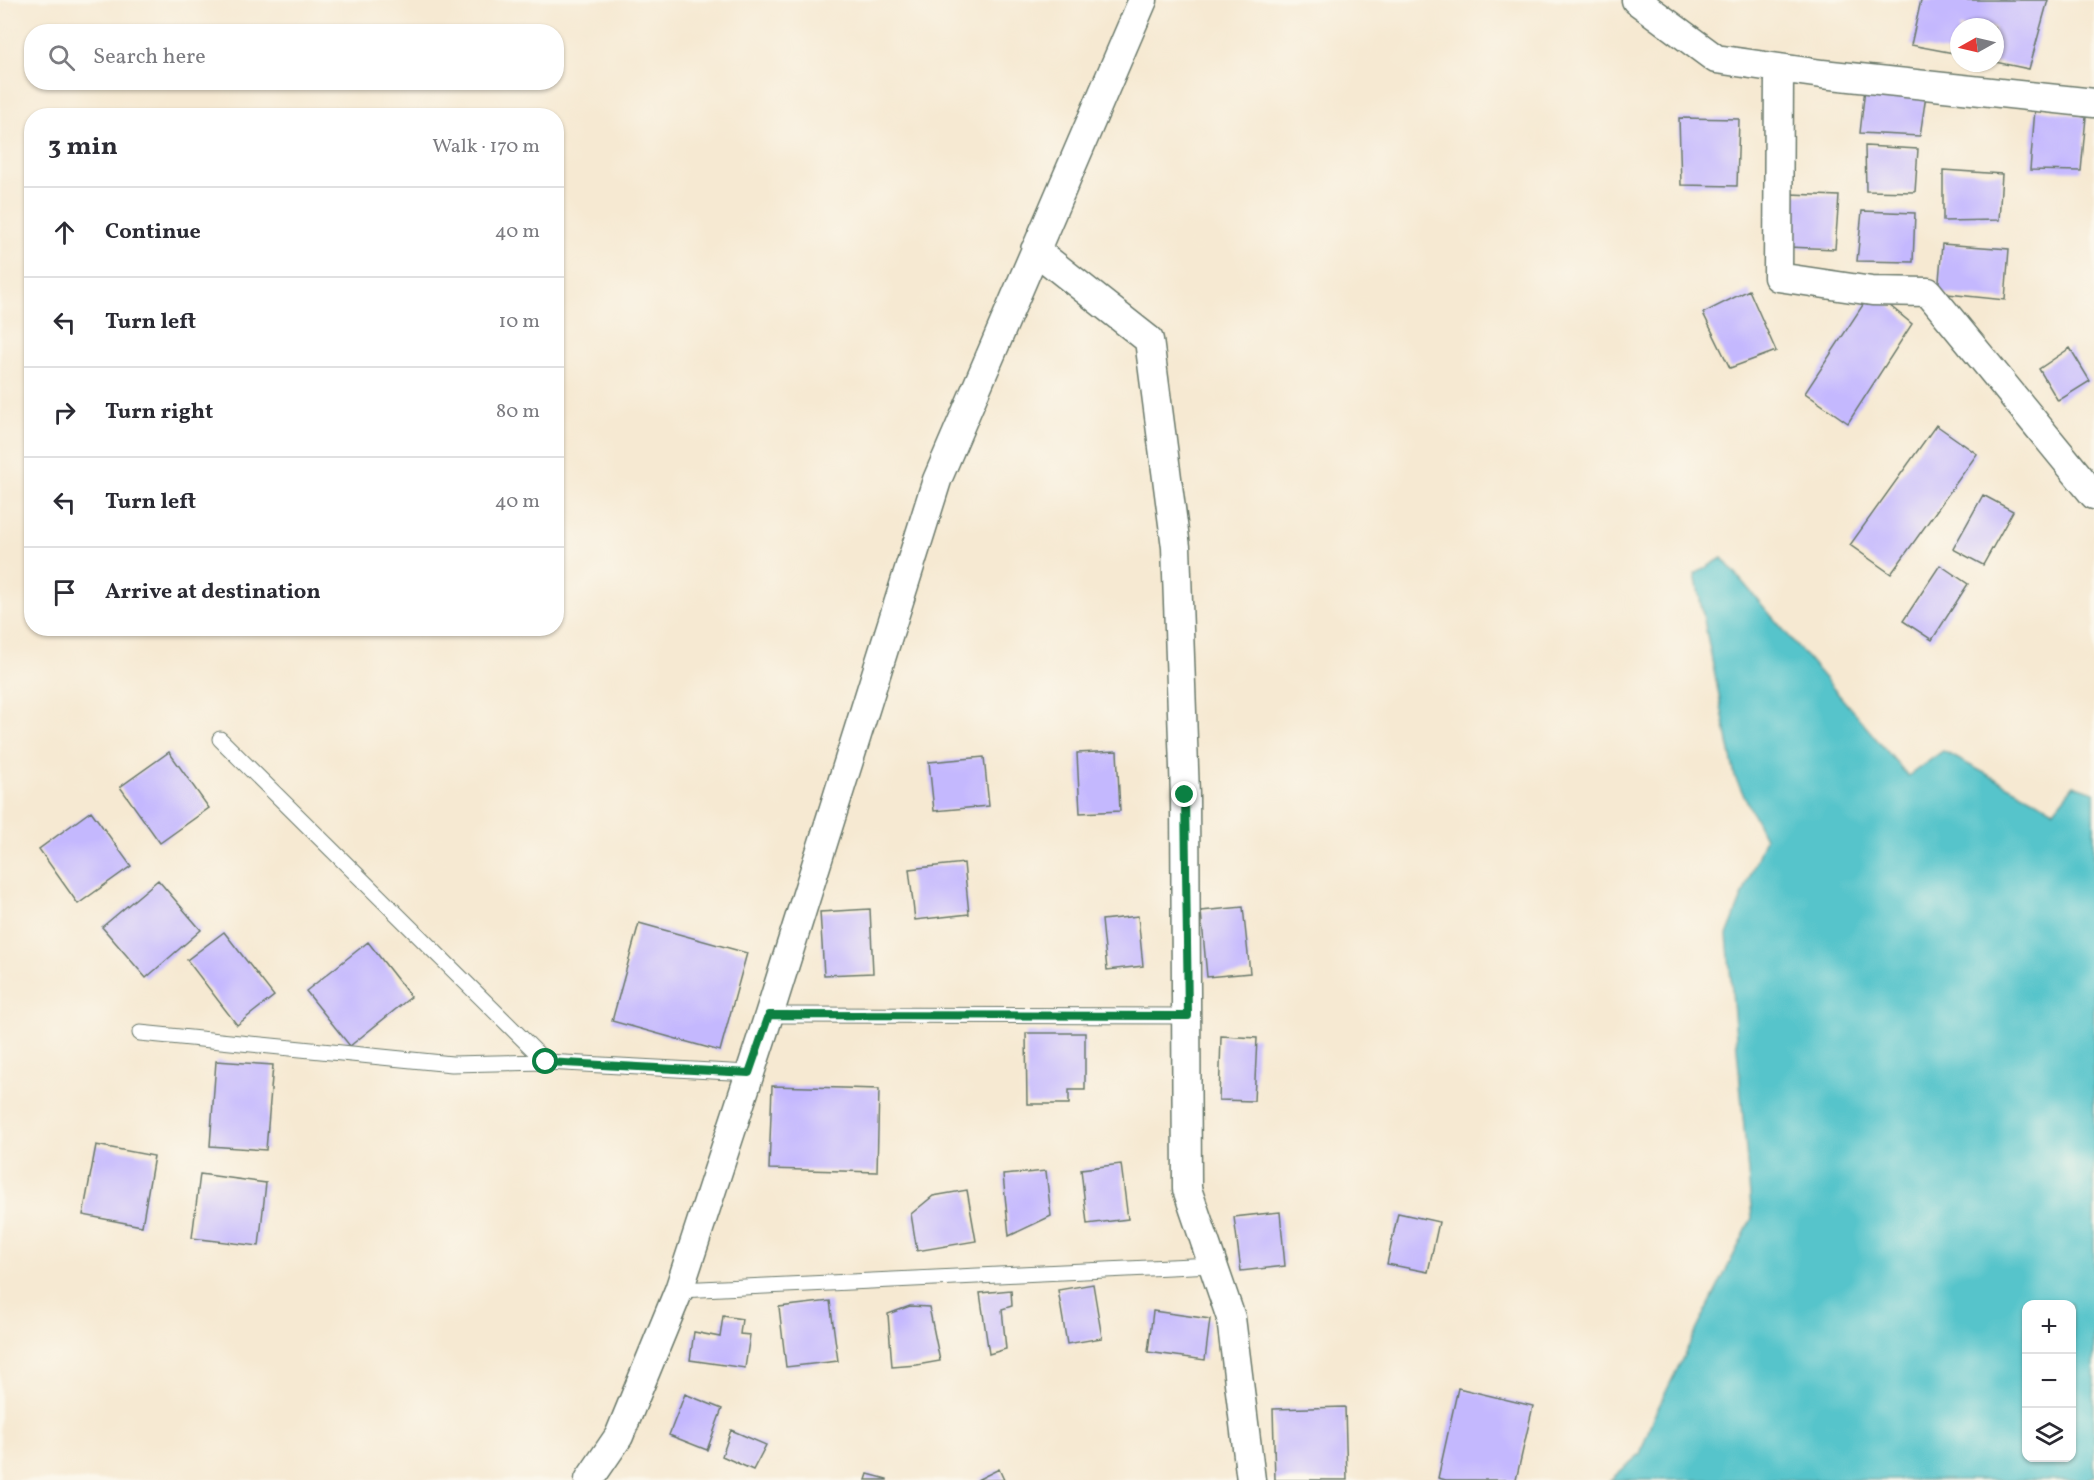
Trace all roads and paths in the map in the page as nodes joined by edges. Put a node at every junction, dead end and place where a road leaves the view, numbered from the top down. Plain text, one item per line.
1 (1143, 0) edge
2 (1636, 0) edge
3 (1779, 68) junction
4 (2094, 103) edge
5 (1035, 250) junction
6 (2094, 495) edge
7 (220, 739) dead end
8 (769, 1015) junction
9 (1188, 1016) junction
10 (140, 1033) dead end
11 (546, 1062) junction
12 (749, 1073) junction
13 (1213, 1265) junction
14 (679, 1290) junction
15 (589, 1480) edge
16 (1251, 1480) edge

1 - 5 street
2 - 3 street
3 - 4 street
3 - 6 street
5 - 8 street
5 - 9 street
7 - 11 lane
8 - 9 lane
8 - 12 street
9 - 13 street
10 - 11 lane
11 - 12 lane
12 - 14 street
13 - 14 lane
13 - 16 street
14 - 15 street

